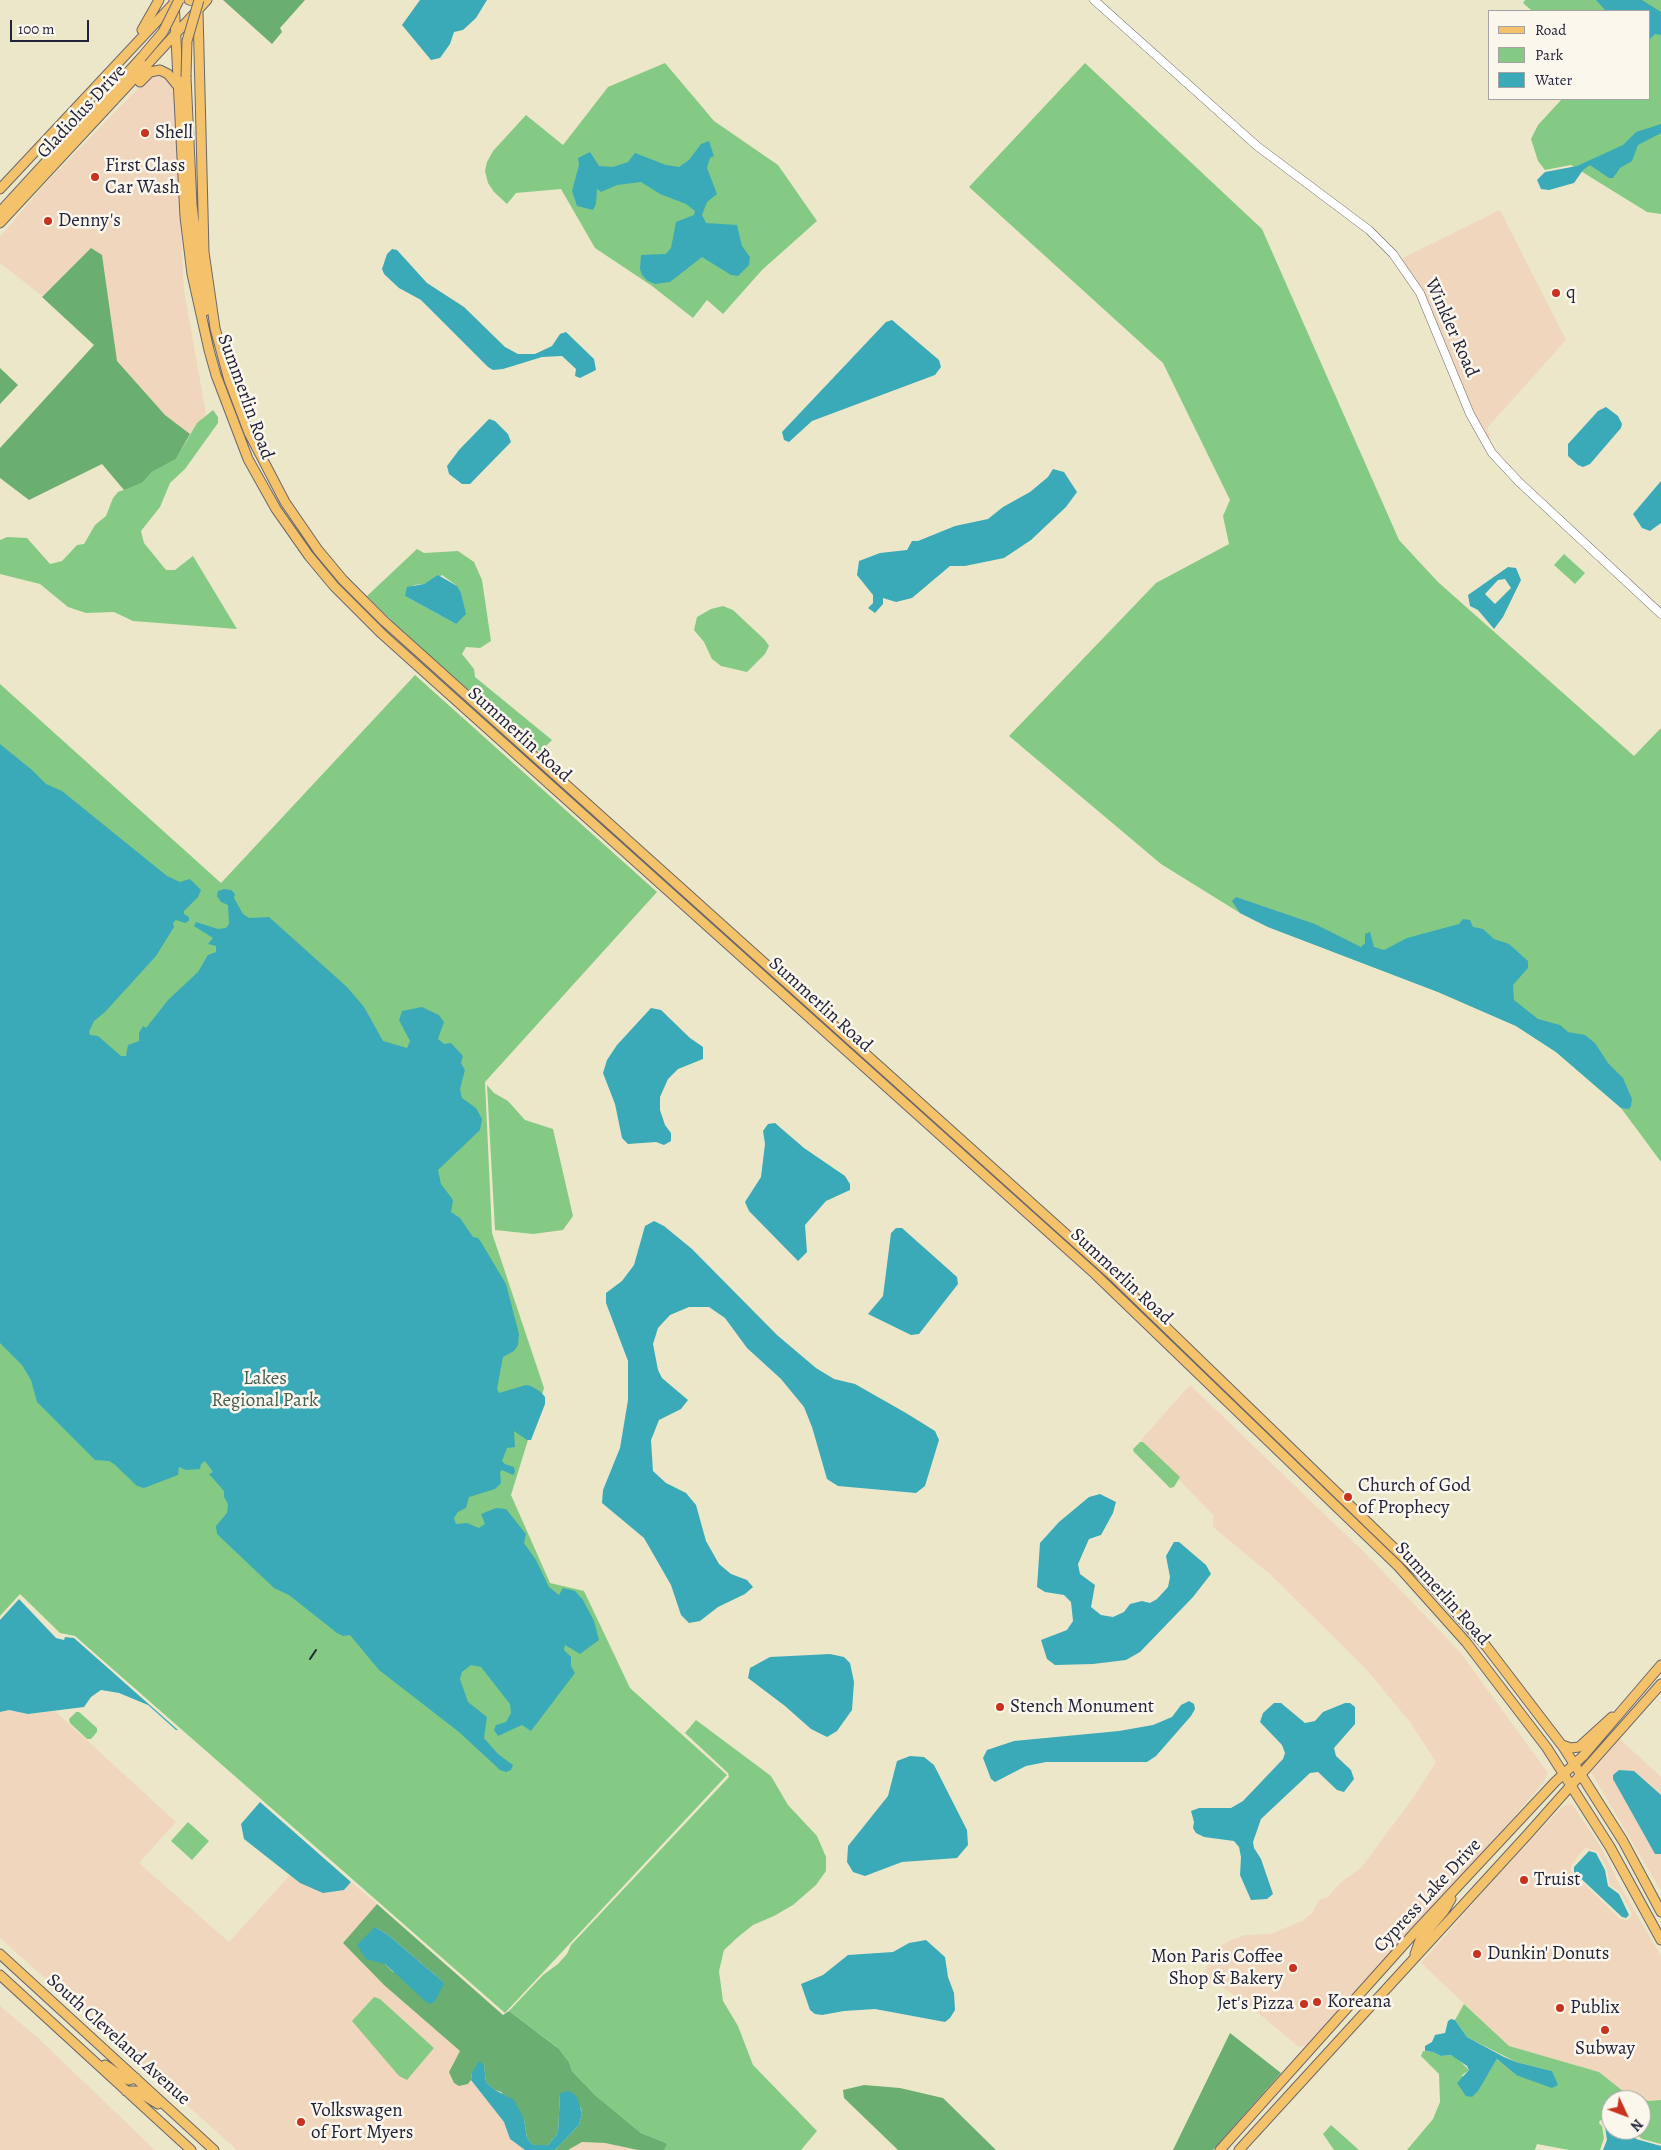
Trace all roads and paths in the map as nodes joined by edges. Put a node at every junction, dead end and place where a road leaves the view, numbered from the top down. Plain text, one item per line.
1 (159, 0) edge
2 (189, 0) edge
3 (1094, 0) edge
4 (201, 2) edge
5 (175, 3) edge
6 (190, 19) junction
7 (197, 32) junction
8 (175, 36) junction
9 (177, 84) junction
10 (87, 94) junction
11 (107, 109) junction
12 (46, 161) junction
13 (45, 176) junction
14 (0, 189) edge
15 (0, 212) edge
16 (0, 222) edge
17 (216, 375) junction
18 (334, 586) junction
19 (1661, 614) edge
20 (441, 672) junction
21 (1661, 1665) edge
22 (1661, 1684) edge
23 (1624, 1708) junction
24 (1562, 1745) junction
25 (1575, 1764) junction
26 (1564, 1773) junction
27 (1582, 1774) junction
28 (1572, 1785) junction
29 (1452, 1894) junction
30 (1661, 1912) edge
31 (1649, 1918) junction
32 (1661, 1930) edge
33 (1661, 1940) edge
34 (0, 1954) edge
35 (1414, 1957) junction
36 (0, 1975) edge
37 (86, 2053) junction
38 (136, 2078) junction
39 (126, 2091) junction
40 (175, 2114) junction
41 (191, 2150) edge
42 (214, 2150) edge
43 (1220, 2150) edge
44 (1238, 2150) edge

1 - 10 main road
2 - 4 main road
3 - 19 street, Winkler Road
4 - 6 main road, Gladiolus Drive
4 - 7 main road, Summerlin Road
4 - 17 main road, bridge
5 - 6 main road
5 - 8 main road, Summerlin Road
5 - 10 main road, Gladiolus Drive
5 - 12 main road, bridge
6 - 7 main road
6 - 8 main road, Gladiolus Drive
7 - 20 main road, Summerlin Road
8 - 9 main road, Summerlin Road
8 - 11 main road, Gladiolus Drive
9 - 11 main road
9 - 17 main road, Summerlin Road
10 - 14 main road, Gladiolus Drive
11 - 13 main road, Gladiolus Drive
12 - 13 main road
12 - 15 main road
13 - 16 main road, Gladiolus Drive
17 - 18 main road, Summerlin Road
18 - 20 main road
18 - 26 main road, Summerlin Road
20 - 24 main road, Summerlin Road
21 - 23 main road, Cypress Lake Drive
22 - 27 main road, Cypress Lake Drive
23 - 24 main road
23 - 25 main road, Cypress Lake Drive
24 - 25 main road, Summerlin Road
25 - 26 main road, Cypress Lake Drive
25 - 27 main road, Summerlin Road
26 - 28 main road, Summerlin Road
26 - 29 main road, Cypress Lake Drive
27 - 28 main road, Cypress Lake Drive
27 - 30 main road, Summerlin Road
28 - 31 main road, Summerlin Road
28 - 35 main road, Cypress Lake Drive
29 - 35 main road
29 - 43 main road, Cypress Lake Drive
31 - 32 main road
31 - 33 main road, Summerlin Road
34 - 38 main road, South Cleveland Avenue
35 - 44 main road, Cypress Lake Drive
36 - 37 main road, South Cleveland Avenue
37 - 38 main road
37 - 39 main road, South Cleveland Avenue
38 - 40 main road, South Cleveland Avenue
39 - 40 main road
39 - 41 main road, South Cleveland Avenue
40 - 42 main road, South Cleveland Avenue

